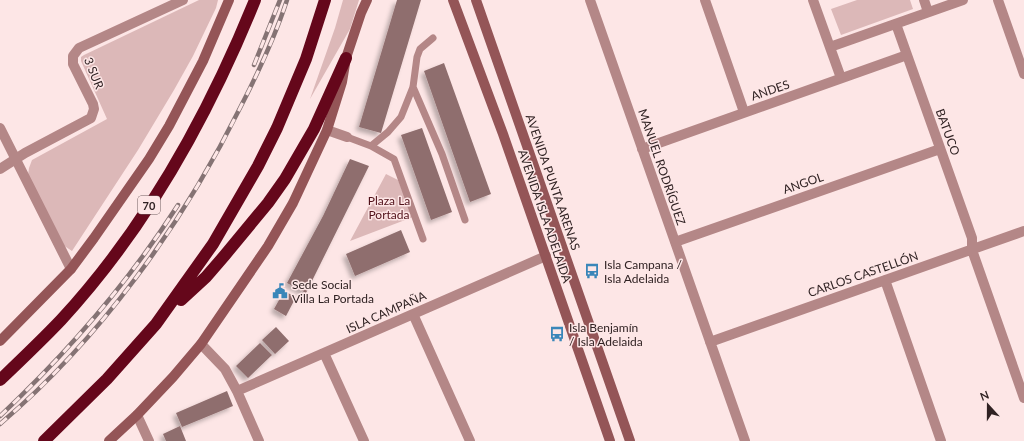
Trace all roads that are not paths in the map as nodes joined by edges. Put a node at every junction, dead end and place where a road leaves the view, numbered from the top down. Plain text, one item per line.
1 (183, 0) edge
2 (229, 0) edge
3 (255, 0) edge
4 (325, 0) edge
5 (367, 0) edge
6 (453, 0) edge
7 (476, 0) edge
8 (590, 0) edge
9 (705, 0) edge
10 (813, 0) edge
11 (924, 0) edge
12 (963, 0) edge
13 (998, 0) edge
14 (928, 12) junction
15 (896, 24) junction
16 (433, 38) dead end
17 (830, 47) junction
18 (907, 55) junction
19 (346, 58) junction
20 (1024, 74) edge
21 (841, 78) junction
22 (413, 87) junction
23 (744, 112) junction
24 (0, 128) edge
25 (327, 130) junction
26 (347, 137) joint
27 (371, 146) junction
28 (642, 149) junction
29 (940, 149) junction
30 (16, 159) junction
31 (0, 169) edge
32 (465, 220) dead end
33 (1024, 231) edge
34 (423, 239) dead end
35 (675, 242) junction
36 (972, 250) junction
37 (546, 256) junction
38 (71, 269) junction
39 (885, 280) junction
40 (413, 314) junction
41 (156, 324) junction
42 (0, 341) edge
43 (710, 342) junction
44 (201, 344) junction
45 (324, 353) junction
46 (0, 380) edge
47 (237, 391) junction
48 (1024, 398) edge
49 (137, 415) junction
50 (44, 441) edge
51 (109, 441) edge
52 (149, 441) edge
53 (259, 441) edge
54 (364, 441) edge
55 (470, 441) edge
56 (610, 441) edge
57 (630, 441) edge
58 (745, 441) edge
59 (941, 441) edge

1 - 30 street, 3 SUR
2 - 38 main road
3 - 46 highway, 70
4 - 41 highway
5 - 19 main road
6 - 37 main road, AVENIDA ISLA ADELAIDA
7 - 57 main road, AVENIDA PUNTA ARENAS
8 - 28 street, MANUEL RODRÍGUEZ
9 - 23 street
10 - 17 street
11 - 14 street
12 - 14 street
13 - 20 street
14 - 15 street
15 - 17 street
15 - 18 street, BATUCO
16 - 22 lane
17 - 21 street
18 - 21 street, ANDES
18 - 29 street, BATUCO
19 - 25 main road
19 - 41 highway
21 - 23 street, ANDES
22 - 27 lane
22 - 32 lane
23 - 28 street, ANDES
24 - 30 street
25 - 26 street
25 - 44 main road
26 - 27 lane
27 - 34 lane
28 - 35 street, MANUEL RODRÍGUEZ
29 - 35 street, ANGOL
29 - 36 street, BATUCO
30 - 31 street, 3 SUR
30 - 38 street
33 - 36 street, CARLOS CASTELLÓN
35 - 43 street, MANUEL RODRÍGUEZ
36 - 39 street, CARLOS CASTELLÓN
36 - 48 street, BATUCO
37 - 40 street, ISLA CAMPAÑA
37 - 56 main road, AVENIDA ISLA ADELAIDA
38 - 42 main road
39 - 43 street, CARLOS CASTELLÓN
39 - 59 street
40 - 45 street, ISLA CAMPAÑA
40 - 55 street
41 - 50 highway
43 - 58 street, MANUEL RODRÍGUEZ
44 - 47 street
44 - 49 main road
45 - 47 street, ISLA CAMPAÑA
45 - 54 street
47 - 53 street
49 - 51 main road
49 - 52 street

